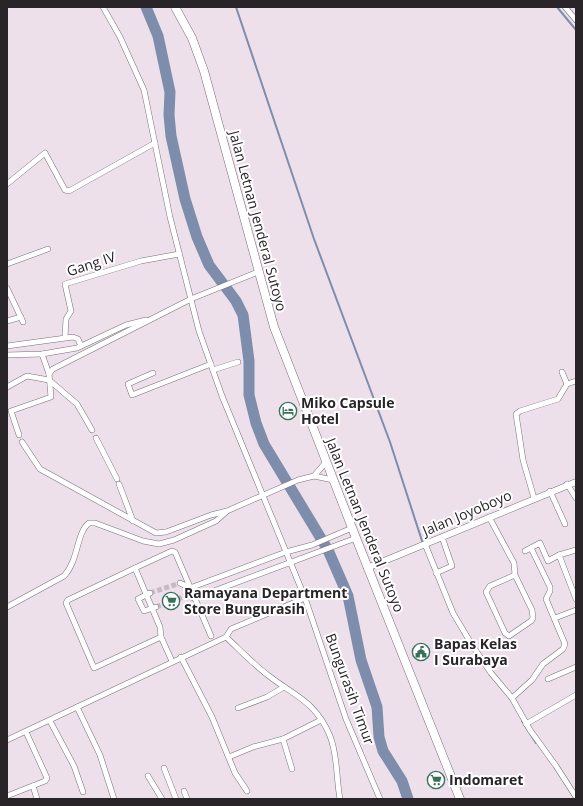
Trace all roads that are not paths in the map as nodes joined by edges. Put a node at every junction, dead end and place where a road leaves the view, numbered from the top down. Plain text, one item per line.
1 (103, 7) edge
2 (175, 7) edge
3 (565, 7) edge
4 (576, 20) edge
5 (155, 143) junction
6 (7, 184) edge
7 (48, 249) dead end
8 (179, 254) junction
9 (7, 264) edge
10 (258, 272) junction
11 (7, 288) edge
12 (191, 299) junction
13 (156, 318) junction
14 (7, 321) edge
15 (65, 337) junction
16 (7, 346) edge
17 (81, 346) junction
18 (42, 354) junction
19 (7, 355) edge
20 (238, 362) dead end
21 (211, 364) junction
22 (213, 370) junction
23 (562, 372) dead end
24 (153, 373) dead end
25 (49, 377) junction
26 (576, 381) edge
27 (567, 384) junction
28 (7, 387) edge
29 (92, 430) dead end
30 (19, 435) dead end
31 (96, 438) dead end
32 (22, 442) dead end
33 (326, 462) junction
34 (314, 476) junction
35 (333, 480) junction
36 (576, 482) edge
37 (567, 484) junction
38 (550, 491) junction
39 (264, 494) junction
40 (534, 498) junction
41 (576, 498) edge
42 (227, 512) junction
43 (489, 517) junction
44 (133, 521) junction
45 (565, 524) dead end
46 (352, 528) junction
47 (442, 537) junction
48 (356, 538) junction
49 (314, 544) junction
50 (425, 544) junction
51 (531, 548) junction
52 (576, 550) edge
53 (525, 551) dead end
54 (286, 552) junction
55 (318, 553) junction
56 (560, 556) junction
57 (290, 563) junction
58 (254, 565) junction
59 (135, 568) junction
60 (367, 568) junction
61 (436, 573) junction
62 (258, 575) junction
63 (515, 575) junction
64 (180, 583) dead end
65 (190, 588) junction
66 (148, 594) junction
67 (186, 596) tunnel mouth
68 (195, 598) junction
69 (305, 598) junction
70 (576, 599) edge
71 (7, 607) edge
72 (154, 608) junction
73 (576, 610) edge
74 (555, 618) junction
75 (210, 636) dead end
76 (161, 637) junction
77 (226, 637) junction
78 (181, 658) junction
79 (171, 659) dead end
80 (576, 667) edge
81 (548, 679) dead end
82 (284, 687) junction
83 (576, 695) edge
84 (512, 698) junction
85 (77, 707) junction
86 (238, 708) dead end
87 (321, 720) junction
88 (50, 721) junction
89 (526, 724) junction
90 (26, 732) junction
91 (283, 739) junction
92 (7, 740) edge
93 (229, 757) junction
94 (164, 768) dead end
95 (292, 769) dead end
96 (148, 776) dead end
97 (33, 786) junction
98 (184, 791) dead end
99 (246, 791) dead end
100 (83, 792) dead end
101 (7, 796) edge
102 (576, 797) edge
103 (37, 799) edge
104 (114, 799) edge
105 (162, 799) edge
106 (176, 799) edge
107 (187, 799) edge
108 (340, 799) edge
109 (380, 799) edge
110 (460, 799) edge

1 - 5 street, Bungurasih Timur
2 - 10 highway, Jalan Letnan Jenderal Sutoyo
3 - 4 street
5 - 6 street
5 - 8 street, Bungurasih Timur
7 - 9 street
8 - 12 street, Bungurasih Timur
8 - 15 street, Gang IV
10 - 12 street
10 - 33 highway, Jalan Letnan Jenderal Sutoyo
11 - 14 street
12 - 13 street
12 - 21 street, Bungurasih Timur
13 - 17 street
13 - 25 street
15 - 16 street
15 - 17 street
17 - 18 street
18 - 19 street
18 - 25 street
20 - 22 street
21 - 22 street, Bungurasih Timur
21 - 24 street
22 - 39 street, Bungurasih Timur
23 - 27 street
25 - 28 street
25 - 29 street
25 - 30 street
26 - 27 street
27 - 40 street
31 - 44 street
32 - 44 street
33 - 34 street
33 - 35 highway, Jalan Letnan Jenderal Sutoyo
34 - 35 street
34 - 39 street
35 - 46 highway, Jalan Letnan Jenderal Sutoyo
36 - 37 street, Jalan Joyoboyo
37 - 38 street, Jalan Joyoboyo
37 - 41 street
38 - 40 street, Jalan Joyoboyo
38 - 45 street
39 - 42 street
39 - 54 street, Bungurasih Timur
40 - 43 street, Jalan Joyoboyo
42 - 44 street
42 - 71 street
43 - 47 street, Jalan Joyoboyo
43 - 63 street
46 - 48 highway, Jalan Letnan Jenderal Sutoyo
46 - 49 street
47 - 50 street, Jalan Joyoboyo
47 - 61 street
48 - 55 street
48 - 60 highway, Jalan Letnan Jenderal Sutoyo
49 - 54 street
49 - 55 street
50 - 60 street, Jalan Joyoboyo
50 - 61 street
51 - 53 street
51 - 56 street
51 - 74 street
52 - 56 street
54 - 57 street, Bungurasih Timur
54 - 58 street
55 - 57 street
56 - 70 street
57 - 62 street
57 - 69 street, Bungurasih Timur
58 - 62 street
58 - 65 street
59 - 65 street
59 - 66 street
59 - 76 street
60 - 110 highway, Jalan Letnan Jenderal Sutoyo
61 - 84 street
62 - 68 street
63 - 63 street
64 - 65 street
65 - 68 street
66 - 72 street
66 - 72 street
67 - 68 street
68 - 75 street
69 - 77 street
69 - 109 street, Bungurasih Timur
72 - 76 street
73 - 74 street
74 - 84 street
76 - 79 street
77 - 78 street
77 - 82 street
78 - 85 street
78 - 93 street
80 - 81 street
82 - 86 street
82 - 87 street
83 - 89 street
84 - 89 street
85 - 88 street
85 - 104 street
87 - 91 street
87 - 108 street
88 - 90 street
88 - 100 street
89 - 102 street
90 - 92 street
90 - 97 street
91 - 93 street
91 - 95 street
93 - 99 street
94 - 106 street
96 - 105 street
97 - 101 street
97 - 103 street
98 - 107 street

